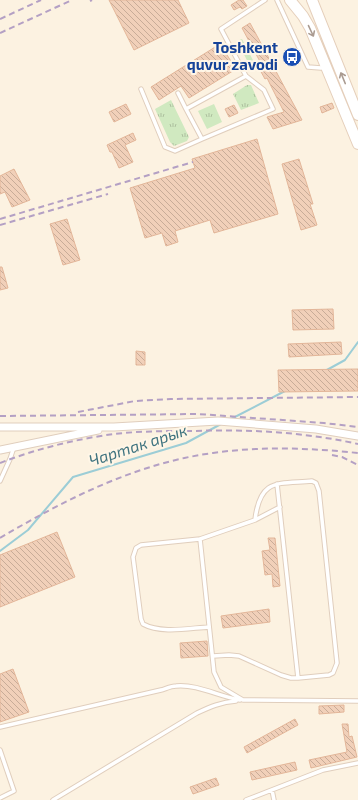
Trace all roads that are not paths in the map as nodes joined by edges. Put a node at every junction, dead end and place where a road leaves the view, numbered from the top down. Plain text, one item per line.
1 (265, 0) edge
2 (276, 0) edge
3 (290, 0) edge
4 (312, 0) edge
5 (315, 10) junction
6 (302, 16) junction
7 (324, 67) junction
8 (246, 76) junction
9 (141, 89) dead end
10 (178, 93) dead end
11 (186, 109) junction
12 (358, 115) edge
13 (357, 137) edge
14 (202, 139) junction
15 (0, 427) edge
16 (114, 427) junction
17 (358, 436) edge
18 (14, 447) junction
19 (0, 450) edge
20 (0, 482) edge
21 (277, 484) junction
22 (280, 507) junction
23 (255, 520) junction
24 (200, 539) junction
25 (209, 627) junction
26 (213, 656) junction
27 (298, 678) junction
28 (243, 700) junction
29 (358, 700) edge
30 (0, 727) edge
31 (0, 750) edge
32 (358, 763) edge
33 (272, 790) junction
34 (0, 798) edge
35 (53, 800) edge
36 (246, 800) edge
37 (274, 800) edge

1 - 8 lane
2 - 7 lane
3 - 6 street
4 - 5 street
5 - 6 street
12 -> 5 street
6 -> 7 street
7 - 13 street
8 - 11 lane
8 - 14 lane
9 - 14 lane
10 - 11 lane
11 - 14 lane
15 - 16 street
16 - 17 street
16 - 18 street
18 - 19 street
18 - 20 lane
21 - 22 lane
21 - 23 lane
21 - 27 lane
22 - 23 lane
22 - 27 lane
23 - 24 lane
24 - 25 lane
24 - 25 lane
25 - 26 lane
26 - 27 lane
26 - 28 lane
28 - 29 lane
28 - 30 lane
28 - 35 lane
31 - 34 lane
32 - 33 lane
33 - 36 lane
33 - 37 lane

